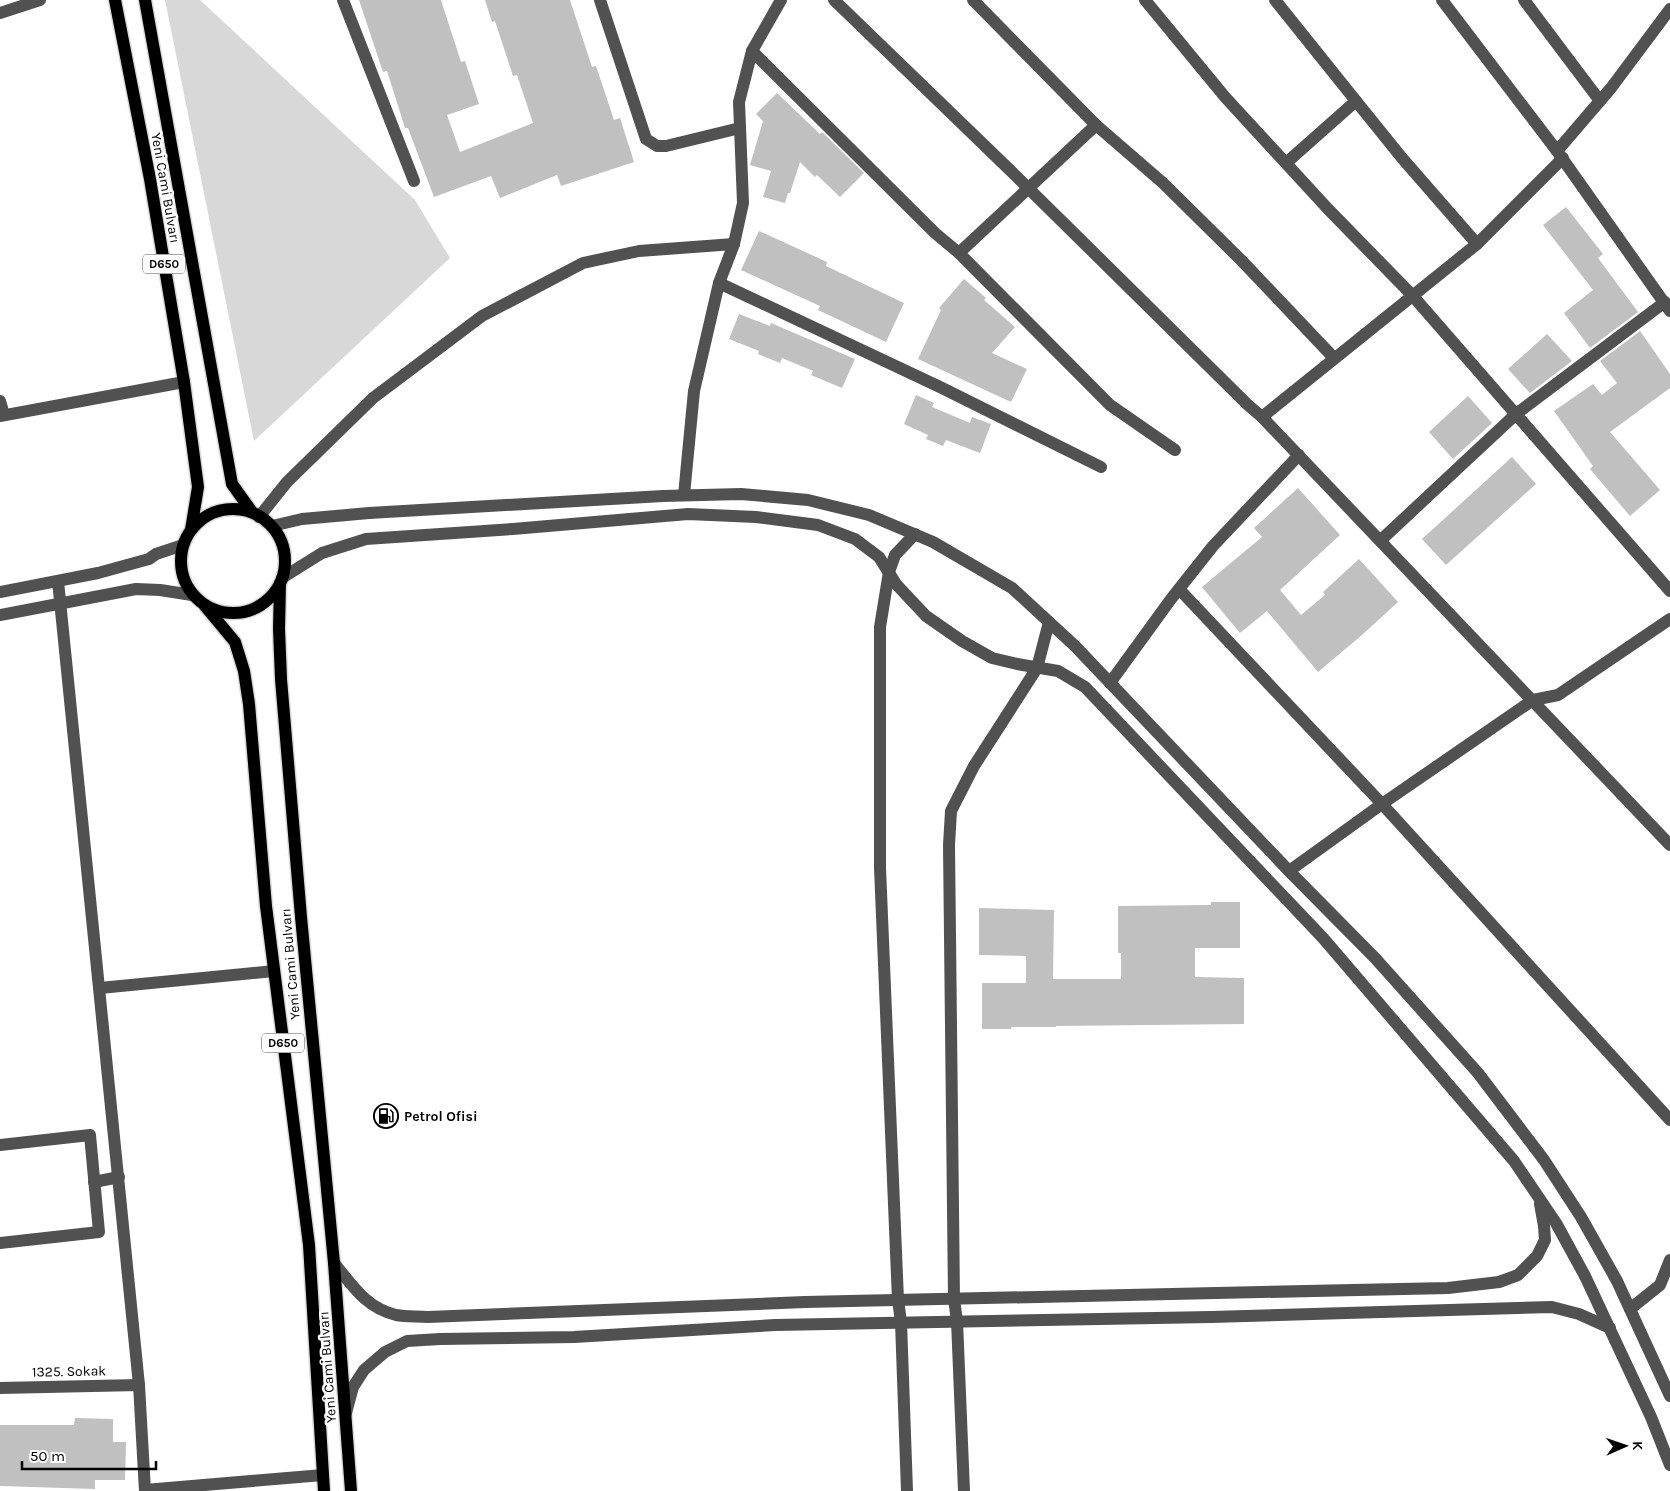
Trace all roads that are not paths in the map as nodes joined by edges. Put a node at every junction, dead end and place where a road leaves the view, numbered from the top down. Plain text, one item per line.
1 (40, 0) edge
2 (115, 0) edge
3 (145, 0) edge
4 (343, 0) edge
5 (600, 0) edge
6 (781, 0) edge
7 (834, 0) edge
8 (973, 0) edge
9 (1145, 0) edge
10 (1275, 0) edge
11 (1442, 0) edge
12 (1524, 0) edge
13 (1670, 9) edge
14 (0, 13) edge
15 (752, 51) junction
16 (1356, 101) junction
17 (1600, 101) junction
18 (1096, 125) junction
19 (740, 128) junction
20 (1560, 155) junction
21 (1286, 163) junction
22 (414, 181) dead end
23 (1029, 188) junction
24 (734, 244) junction
25 (1477, 244) junction
26 (959, 253) junction
27 (719, 283) junction
28 (1412, 295) junction
29 (1667, 307) edge
30 (1334, 358) junction
31 (184, 382) junction
32 (0, 402) edge
33 (1516, 414) junction
34 (2, 415) edge
35 (1262, 417) junction
36 (1175, 450) dead end
37 (1299, 455) junction
38 (1101, 467) dead end
39 (684, 495) junction
40 (256, 515) junction
41 (272, 526) junction
42 (191, 530) junction
43 (915, 534) junction
44 (1381, 540) junction
45 (183, 545) junction
46 (889, 572) junction
47 (58, 581) junction
48 (281, 581) junction
49 (1179, 589) junction
50 (1670, 591) edge
51 (0, 592) edge
52 (192, 595) junction
53 (62, 603) junction
54 (206, 606) junction
55 (0, 616) edge
56 (1670, 620) edge
57 (1049, 622) junction
58 (1037, 668) junction
59 (1110, 683) junction
60 (1533, 700) junction
61 (1382, 804) junction
62 (1670, 845) edge
63 (1288, 871) junction
64 (274, 971) junction
65 (100, 988) junction
66 (1670, 1120) edge
67 (0, 1145) edge
68 (119, 1177) junction
69 (94, 1182) junction
70 (1538, 1197) junction
71 (0, 1243) edge
72 (1670, 1260) edge
73 (334, 1263) junction
74 (954, 1298) junction
75 (898, 1300) junction
76 (1630, 1309) junction
77 (957, 1321) junction
78 (901, 1322) junction
79 (1610, 1328) junction
80 (139, 1385) junction
81 (0, 1388) edge
82 (1670, 1396) edge
83 (345, 1415) junction
84 (1670, 1465) edge
85 (323, 1475) junction
86 (145, 1490) edge
87 (324, 1491) edge
88 (351, 1491) edge
89 (906, 1491) edge
90 (964, 1491) edge

1 - 14 street
2 - 31 main road, Yeni Cami Bulvarı / D650
3 - 40 main road, Yeni Cami Bulvarı
4 - 22 street
5 - 19 street
6 - 15 street
7 - 23 street
8 - 18 street
9 - 21 street
10 - 16 street
11 - 20 street
12 - 17 street
13 - 17 street
15 - 19 street
15 - 26 street
16 - 21 street
16 - 25 street
17 - 20 street
18 - 23 street
18 - 30 street
19 - 24 street
20 - 25 street
20 - 29 street
21 - 28 street
23 - 26 street
23 - 35 street
24 - 27 street
24 - 40 street
25 - 28 street
26 - 36 street
27 - 38 street
27 - 39 street
28 - 30 street
28 - 33 street
29 - 33 street
30 - 35 street
31 - 34 street
31 - 42 main road, Yeni Cami Bulvarı / D650
32 - 34 street
33 - 44 street
33 - 50 street
35 - 37 street
37 - 44 street
37 - 49 street
39 - 41 street
39 - 43 street
40 - 41 main road
40 - 42 main road
41 - 48 main road
42 - 45 main road
43 - 46 street
43 - 57 street
44 - 60 street
45 - 47 street
45 - 52 main road
46 - 48 street
46 - 58 street
46 - 75 street
47 - 51 street
47 - 53 street
48 - 54 main road
48 - 73 main road, Yeni Cami Bulvarı
49 - 59 street
49 - 61 street
52 - 53 street
52 - 54 main road
53 - 55 street
53 - 65 street
54 - 64 main road, Yeni Cami Bulvarı / D650
56 - 60 street
57 - 58 street
57 - 59 street
58 - 70 street
58 - 74 street
59 - 63 street
60 - 61 street
60 - 62 street
61 - 63 street
61 - 66 street
63 - 76 street
64 - 65 street
64 - 85 main road, Yeni Cami Bulvarı / D650
65 - 68 street
67 - 69 street
68 - 69 street
68 - 80 street
69 - 71 street
70 - 74 street
70 - 79 street
72 - 76 street
73 - 75 street
73 - 83 main road, Yeni Cami Bulvarı
74 - 75 street
74 - 77 street
75 - 78 street
76 - 82 street
77 - 78 street
77 - 79 street
77 - 90 street
78 - 83 street
78 - 89 street
79 - 84 street
80 - 81 street, 1325. Sokak
80 - 86 street
83 - 88 main road, Yeni Cami Bulvarı
85 - 86 street
85 - 87 main road, Yeni Cami Bulvarı / D650

